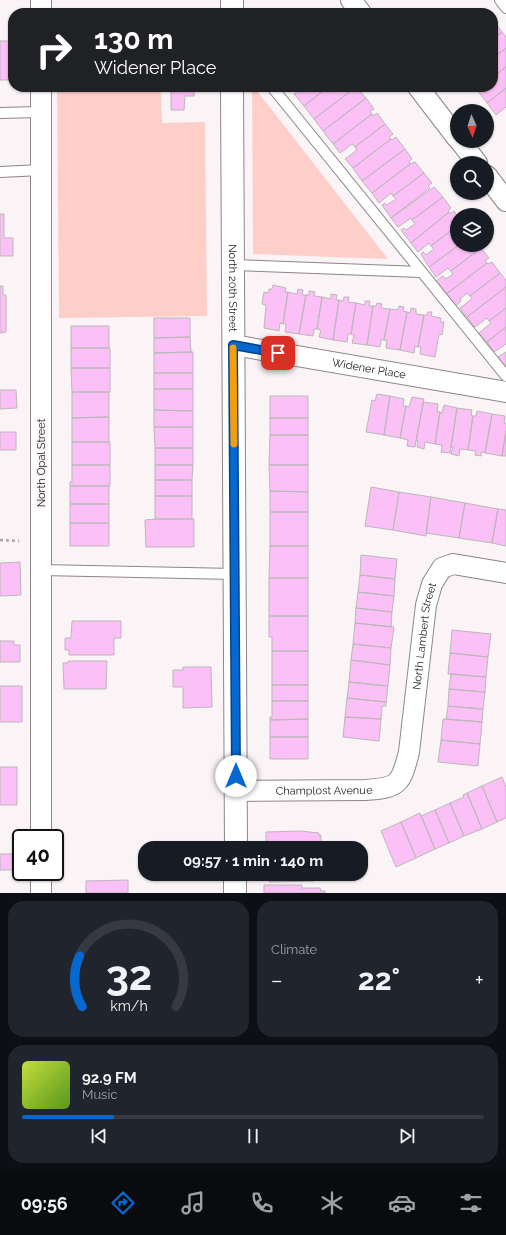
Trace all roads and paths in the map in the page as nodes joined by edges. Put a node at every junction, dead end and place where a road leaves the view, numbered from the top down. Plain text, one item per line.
1 (351, 0) edge
2 (500, 0) edge
3 (357, 8) edge
4 (506, 8) edge
5 (41, 92) edge
6 (232, 92) edge
7 (276, 92) edge
8 (422, 92) edge
9 (41, 112) junction
10 (0, 113) edge
11 (450, 129) edge
12 (465, 148) edge
13 (472, 156) edge
14 (41, 170) junction
15 (0, 172) edge
16 (494, 185) edge
17 (506, 201) edge
18 (233, 264) junction
19 (422, 272) junction
20 (233, 345) junction
21 (506, 376) edge
22 (506, 392) edge
23 (41, 570) junction
24 (506, 573) edge
25 (235, 574) junction
26 (404, 772) joint
27 (236, 791) junction
28 (41, 829) edge
29 (236, 841) edge
30 (41, 881) edge
31 (235, 881) edge
32 (41, 893) edge
33 (235, 893) edge

1 - 3 street
2 - 4 lane
5 - 9 street, North Opal Street
6 - 18 street, North 20th Street
7 - 19 lane
8 - 11 street
9 - 10 lane
9 - 14 street, North Opal Street
12 - 13 street
14 - 15 lane
14 - 23 street, North Opal Street
16 - 17 street
18 - 19 lane
18 - 20 street, North 20th Street
19 - 21 lane
20 - 22 street, Widener Place
20 - 25 street, North 20th Street
23 - 25 lane
23 - 28 street, North Opal Street
24 - 26 street, North Lambert Street
25 - 27 street, North 20th Street
26 - 27 street, Champlost Avenue
27 - 29 street, North 20th Street
30 - 32 street
31 - 33 street

